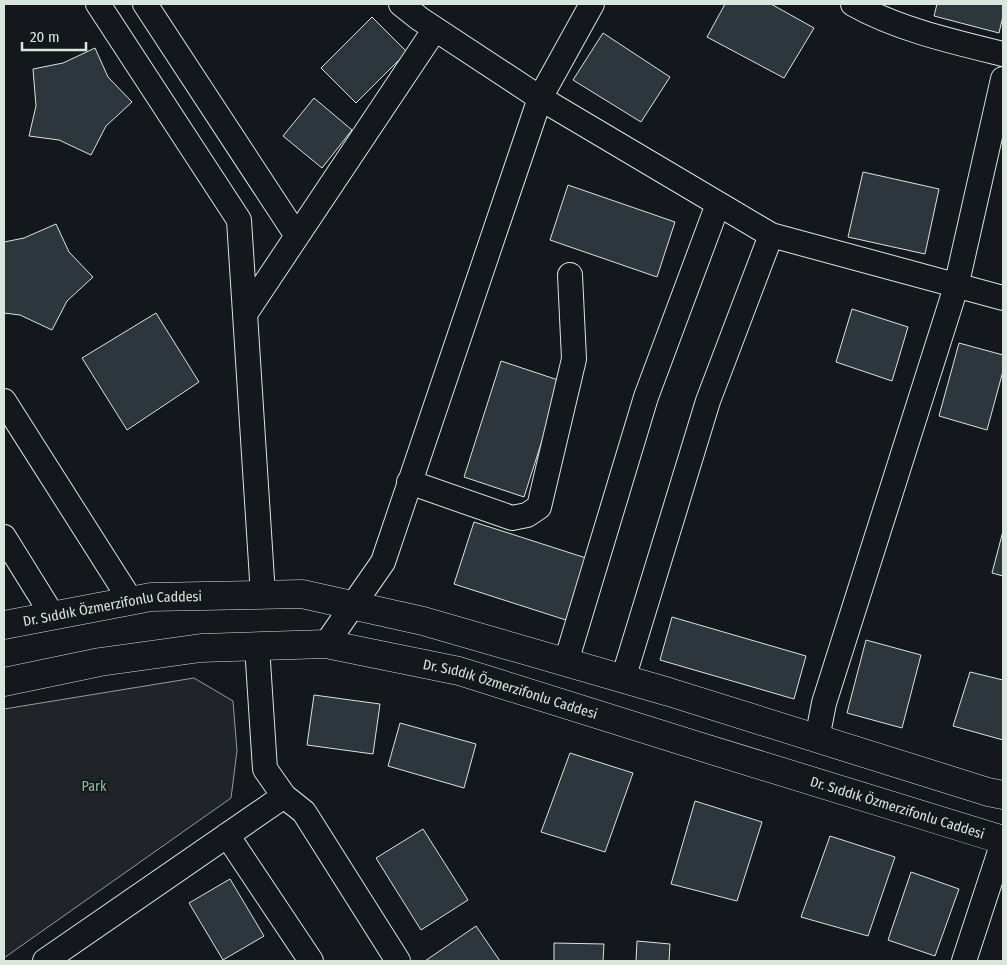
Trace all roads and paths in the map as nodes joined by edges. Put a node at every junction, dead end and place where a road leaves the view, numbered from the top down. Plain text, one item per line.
1 (98, 4) edge
2 (145, 4) edge
3 (401, 4) edge
4 (592, 4) edge
5 (853, 4) edge
6 (435, 29) junction
7 (1003, 54) edge
8 (1003, 79) edge
9 (540, 98) junction
10 (718, 204) junction
11 (771, 235) junction
12 (298, 236) junction
13 (570, 275) dead end
14 (956, 287) junction
15 (1003, 298) edge
16 (245, 314) junction
17 (4, 401) edge
18 (410, 482) junction
19 (4, 537) edge
20 (263, 595) junction
21 (131, 601) junction
22 (354, 606) junction
23 (53, 616) junction
24 (4, 625) edge
25 (326, 644) junction
26 (257, 646) junction
27 (566, 662) junction
28 (623, 679) junction
29 (4, 682) edge
30 (817, 739) junction
31 (1003, 795) edge
32 (284, 796) junction
33 (227, 835) junction
34 (1003, 841) edge
35 (53, 959) edge
36 (310, 961) edge
37 (398, 961) edge
38 (964, 961) edge

1 - 16 street
2 - 12 street
3 - 6 street
4 - 9 street
5 - 7 street
6 - 9 street
6 - 12 street
8 - 14 street
9 - 10 street
9 - 18 street
10 - 11 street
10 - 27 street
11 - 14 street
11 - 28 street
12 - 16 street
13 - 18 street
14 - 15 street
14 - 30 street
16 - 20 street
17 - 21 street
18 - 22 street
19 - 23 street
20 - 21 main road, Dr. Sıddık Özmerzifonlu Caddesi
20 - 22 main road, Dr. Sıddık Özmerzifonlu Caddesi
21 - 23 main road, Dr. Sıddık Özmerzifonlu Caddesi
22 - 25 street
22 - 27 main road, Dr. Sıddık Özmerzifonlu Caddesi
23 - 24 main road, Dr. Sıddık Özmerzifonlu Caddesi
25 - 26 main road, Dr. Sıddık Özmerzifonlu Caddesi
25 - 34 main road, Dr. Sıddık Özmerzifonlu Caddesi
26 - 29 main road, Dr. Sıddık Özmerzifonlu Caddesi
26 - 32 street
27 - 28 main road, Dr. Sıddık Özmerzifonlu Caddesi
28 - 30 main road, Dr. Sıddık Özmerzifonlu Caddesi
30 - 31 main road, Dr. Sıddık Özmerzifonlu Caddesi
32 - 33 street
32 - 37 street
33 - 35 street
33 - 36 street
34 - 38 street

